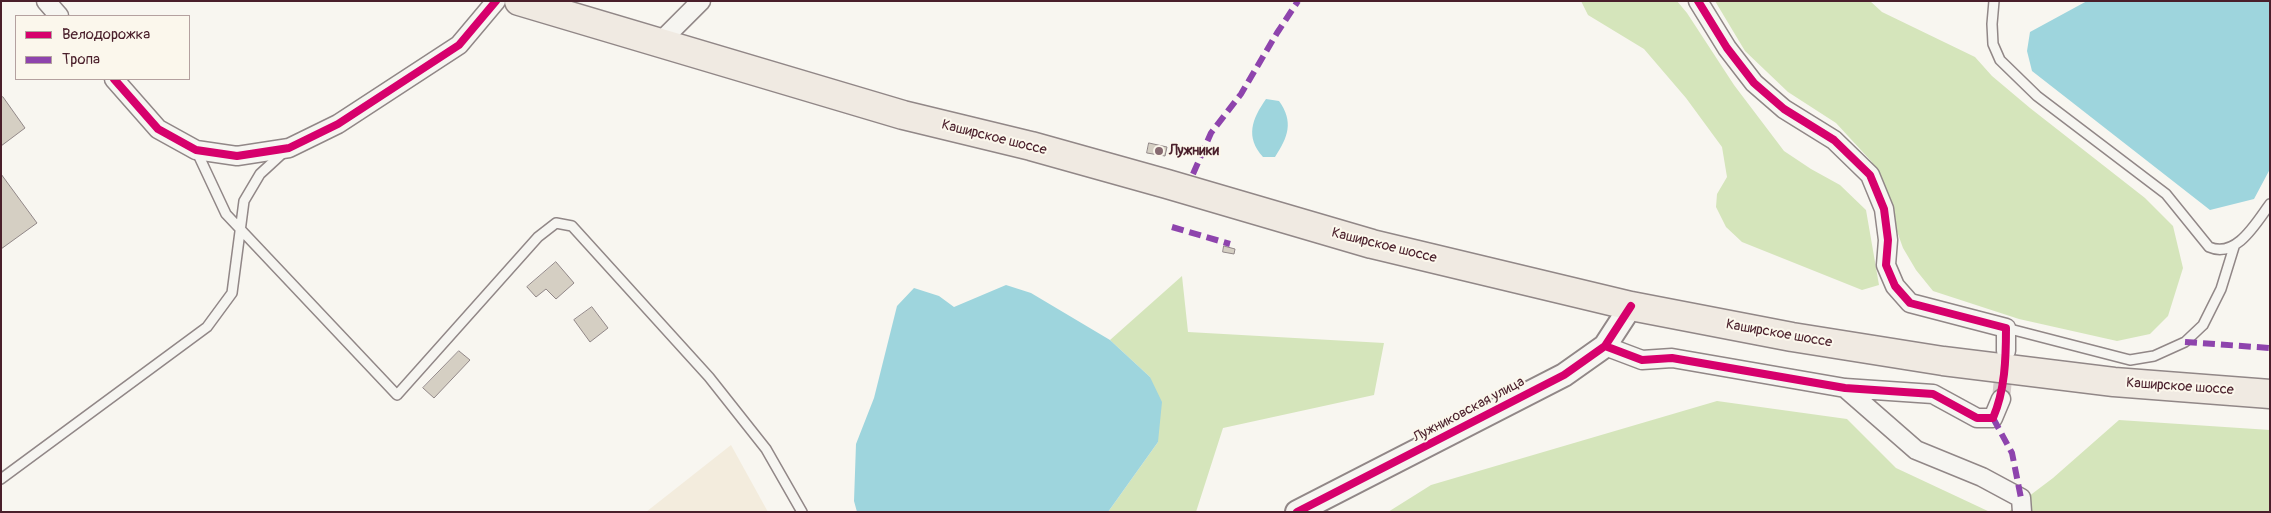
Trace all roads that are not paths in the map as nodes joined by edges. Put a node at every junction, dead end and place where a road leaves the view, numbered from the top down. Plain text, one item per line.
1 (46, 1) edge
2 (496, 1) edge
3 (519, 1) edge
4 (701, 1) edge
5 (1698, 1) edge
6 (1994, 1) edge
7 (58, 15) edge
8 (660, 42) junction
9 (115, 80) edge
10 (289, 148) junction
11 (196, 150) junction
12 (2270, 204) edge
13 (242, 231) junction
14 (2234, 247) junction
15 (1631, 306) junction
16 (2006, 328) junction
17 (1605, 346) junction
18 (2006, 351) tunnel mouth
19 (1845, 388) junction
20 (2270, 394) edge
21 (2001, 399) tunnel mouth
22 (1, 479) edge
23 (802, 512) edge
24 (1298, 512) edge
25 (2022, 512) edge

1 - 7 street
2 - 10 street
3 - 8 main road, Каширское шоссе
4 - 8 street
5 - 16 street
6 - 14 lane
8 - 15 main road, Каширское шоссе
9 - 11 street
10 - 11 street
10 - 13 lane
11 - 13 lane
12 - 14 lane
13 - 22 lane
13 - 23 lane
14 - 16 lane
15 - 17 street, Лужниковская улица
15 - 20 main road, Каширское шоссе
16 - 18 street
17 - 19 street
17 - 24 street, Лужниковская улица
19 - 21 street
19 - 25 street

